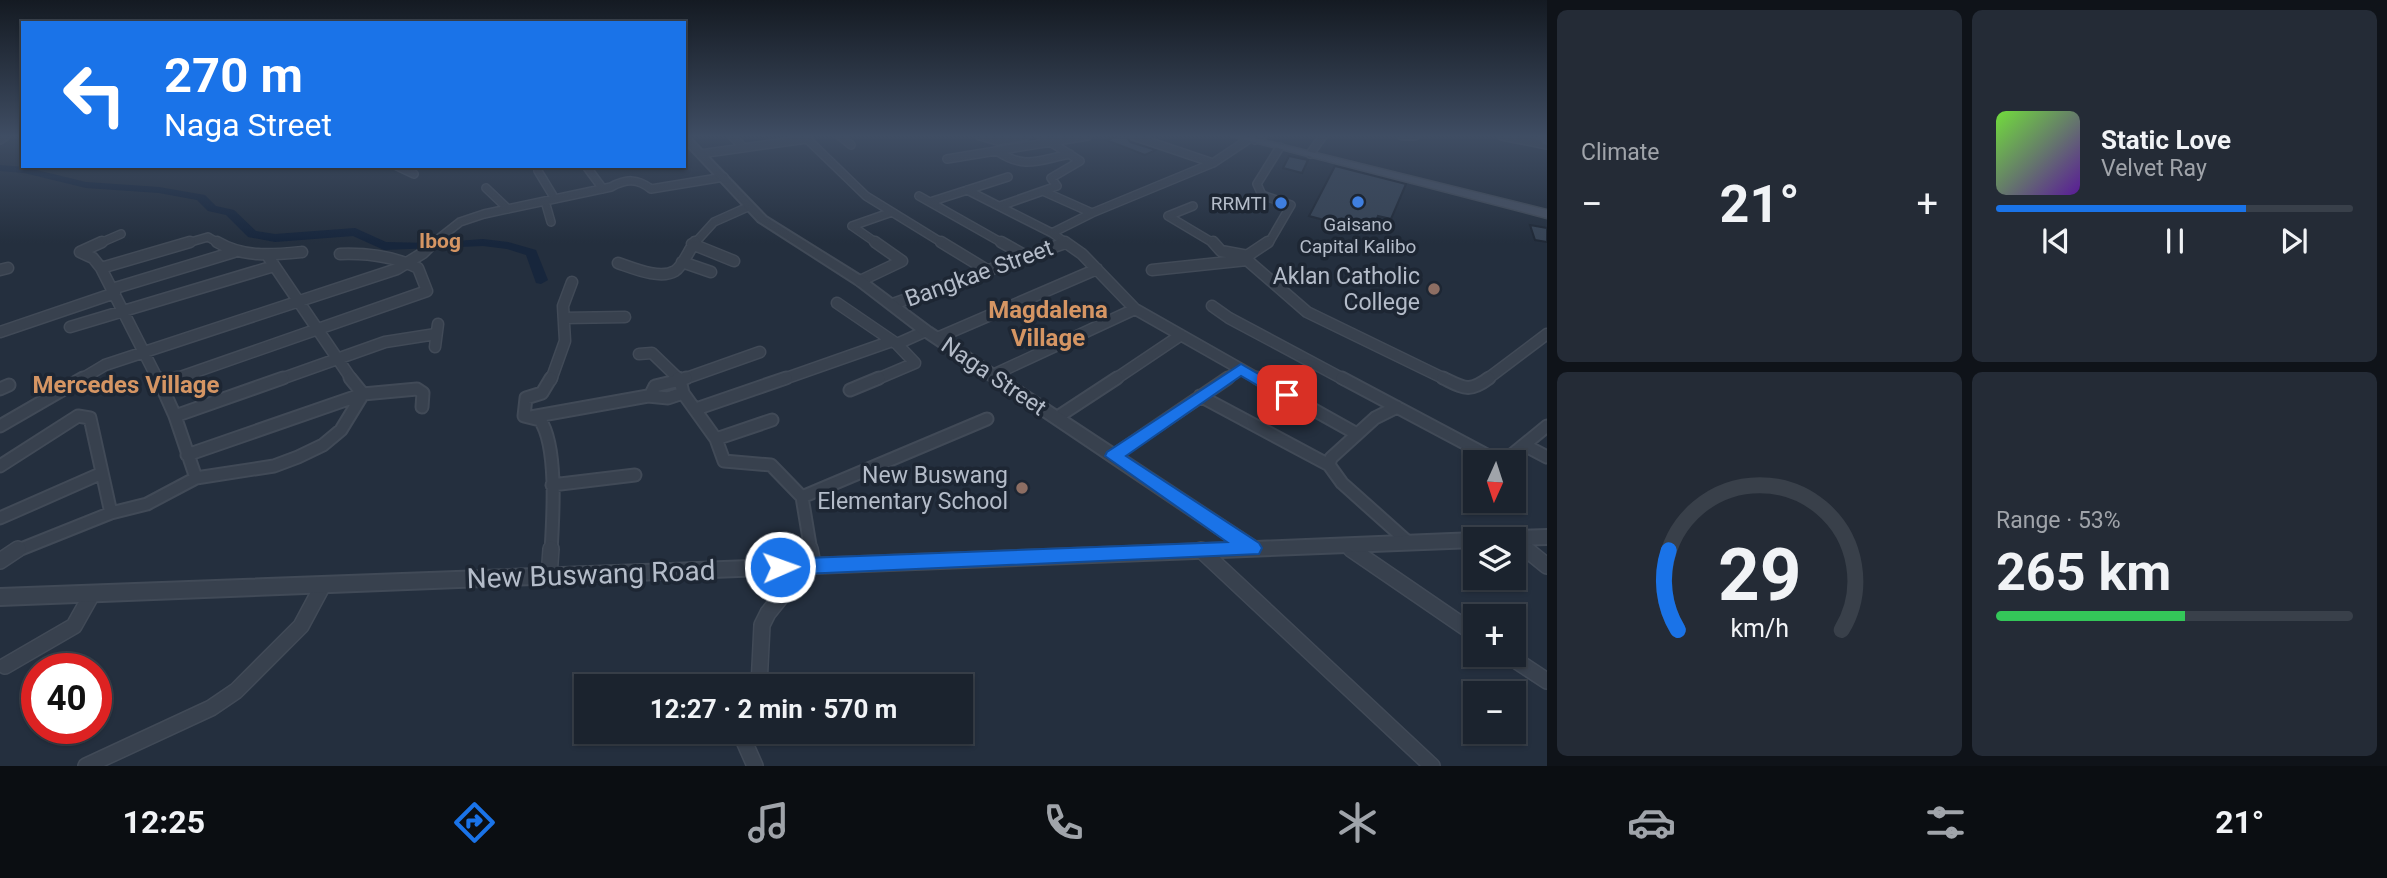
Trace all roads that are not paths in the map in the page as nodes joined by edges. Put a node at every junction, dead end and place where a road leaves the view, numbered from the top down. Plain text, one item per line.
1 (538, 171) dead end
2 (409, 172) edge
3 (590, 172) edge
4 (719, 172) edge
5 (841, 172) edge
6 (1062, 172) edge
7 (1192, 172) edge
8 (1265, 172) edge
9 (1380, 172) edge
10 (414, 174) dead end
11 (724, 177) junction
12 (1008, 177) dead end
13 (486, 188) dead end
14 (603, 189) junction
15 (651, 189) junction
16 (967, 190) junction
17 (1045, 192) junction
18 (919, 196) dead end
19 (555, 199) junction
20 (656, 199) dead end
21 (545, 201) junction
22 (930, 202) junction
23 (750, 206) junction
24 (1000, 206) junction
25 (1193, 206) dead end
26 (508, 209) junction
27 (892, 212) junction
28 (1092, 213) junction
29 (1547, 214) edge
30 (551, 222) dead end
31 (1052, 233) junction
32 (121, 234) dead end
33 (1065, 243) junction
34 (692, 244) junction
35 (234, 252) junction
36 (302, 253) dead end
37 (340, 254) dead end
38 (267, 255) junction
39 (1026, 256) junction
40 (1248, 258) junction
41 (734, 261) dead end
42 (682, 262) junction
43 (409, 263) junction
44 (618, 263) dead end
45 (274, 266) junction
46 (101, 268) junction
47 (1097, 269) junction
48 (987, 270) junction
49 (1152, 270) dead end
50 (711, 272) dead end
51 (860, 281) junction
52 (572, 282) dead end
53 (113, 291) junction
54 (298, 302) junction
55 (837, 303) dead end
56 (893, 304) junction
57 (1212, 306) dead end
58 (1135, 309) junction
59 (124, 311) junction
60 (625, 317) dead end
61 (564, 318) junction
62 (70, 327) dead end
63 (317, 331) junction
64 (0, 332) edge
65 (1547, 334) edge
66 (932, 335) junction
67 (1181, 335) junction
68 (895, 342) junction
69 (435, 346) dead end
70 (146, 352) junction
71 (760, 352) dead end
72 (639, 354) dead end
73 (335, 358) junction
74 (1241, 369) junction
75 (993, 375) junction
76 (680, 380) junction
77 (159, 384) junction
78 (850, 390) dead end
79 (683, 393) junction
80 (363, 394) junction
81 (650, 396) junction
82 (1200, 396) junction
83 (422, 407) dead end
84 (1397, 407) junction
85 (696, 409) junction
86 (175, 416) junction
87 (530, 418) junction
88 (1056, 418) junction
89 (987, 419) dead end
90 (772, 420) dead end
91 (0, 426) edge
92 (1547, 426) edge
93 (1357, 434) junction
94 (716, 439) junction
95 (1524, 445) junction
96 (1478, 450) edge
97 (1517, 450) edge
98 (187, 455) junction
99 (1113, 456) junction
100 (1547, 457) edge
101 (1329, 465) junction
102 (0, 466) edge
103 (102, 473) junction
104 (635, 475) dead end
105 (196, 478) junction
106 (552, 485) junction
107 (802, 497) junction
108 (111, 513) junction
109 (0, 517) edge
110 (1547, 537) edge
111 (1526, 538) edge
112 (1463, 540) edge
113 (1408, 542) junction
114 (1345, 545) junction
115 (1252, 548) junction
116 (1526, 549) edge
117 (1202, 550) junction
118 (0, 561) edge
119 (809, 566) junction
120 (1547, 566) edge
121 (549, 576) junction
122 (323, 585) junction
123 (92, 594) junction
124 (0, 597) edge
125 (1463, 626) edge
126 (5, 666) dead end
127 (1526, 667) edge
128 (760, 674) edge
129 (1547, 681) edge
130 (745, 744) edge
131 (94, 764) edge
132 (755, 766) edge
133 (1432, 766) edge

1 - 19 street
2 - 10 street
3 - 14 street
4 - 11 street, Naga Street
5 - 27 street
6 - 17 street
7 - 28 street
8 - 40 street
9 - 29 main road
11 - 15 street
11 - 23 street, Naga Street
12 - 16 street
13 - 26 street
14 - 15 street
14 - 19 street
15 - 20 street
16 - 22 street
16 - 24 street
17 - 24 street
17 - 28 street
18 - 22 street
19 - 21 street
21 - 26 street
21 - 30 street
22 - 39 street
23 - 34 street
23 - 51 street, Naga Street
24 - 31 street
25 - 40 street
26 - 43 street
27 - 48 street
27 - 51 street
28 - 31 street
31 - 33 street
32 - 46 street
33 - 39 street, Bangkae Street
33 - 47 street
34 - 41 street
34 - 42 street
35 - 38 street
35 - 46 street
35 - 53 street
36 - 38 street
37 - 43 street
38 - 45 street
39 - 48 street, Bangkae Street
40 - 49 street
40 - 65 street
42 - 44 street
42 - 50 street
43 - 54 street
43 - 63 street
45 - 54 street
45 - 59 street
46 - 53 street
47 - 58 street
47 - 66 street
48 - 56 street, Bangkae Street
51 - 56 street, Naga Street
52 - 61 street
53 - 59 street
53 - 64 street
54 - 63 street
54 - 70 street
55 - 68 street
56 - 66 street, Naga Street
57 - 84 street
58 - 67 street
58 - 75 street
59 - 62 street
59 - 70 street
60 - 61 street
61 - 87 street
63 - 73 street
63 - 77 street
66 - 68 street
66 - 75 street, Naga Street
67 - 74 street
67 - 88 street
68 - 78 street
68 - 85 street
69 - 73 street
70 - 77 street
70 - 91 street
71 - 76 street
72 - 76 street
73 - 80 street
73 - 86 street
74 - 82 street
74 - 93 street
75 - 88 street, Naga Street
76 - 79 street
76 - 81 street
77 - 86 street
79 - 81 street
79 - 85 street
80 - 83 street
80 - 98 street
80 - 105 street
81 - 87 street
82 - 99 street
82 - 101 street
84 - 93 street
84 - 96 street
85 - 94 street
86 - 98 street
87 - 106 street
88 - 99 street, Naga Street
89 - 107 street
90 - 94 street
92 - 95 street
93 - 101 street
94 - 107 street
95 - 97 street
95 - 100 street
98 - 105 street
99 - 115 street, Naga Street
101 - 113 street
102 - 103 street
103 - 108 street
103 - 109 street
104 - 106 street
105 - 108 street
106 - 121 street
107 - 119 street
108 - 118 street
110 - 111 street
112 - 113 street, New Buswang Road
113 - 114 street, New Buswang Road
114 - 115 street, New Buswang Road
114 - 125 street
115 - 117 street, New Buswang Road
116 - 120 street
117 - 119 street, New Buswang Road
117 - 133 street
119 - 121 street, New Buswang Road
119 - 128 street
121 - 122 street, New Buswang Road
122 - 123 street, New Buswang Road
122 - 131 street
123 - 124 street, New Buswang Road
123 - 126 street
127 - 129 street
130 - 132 street

